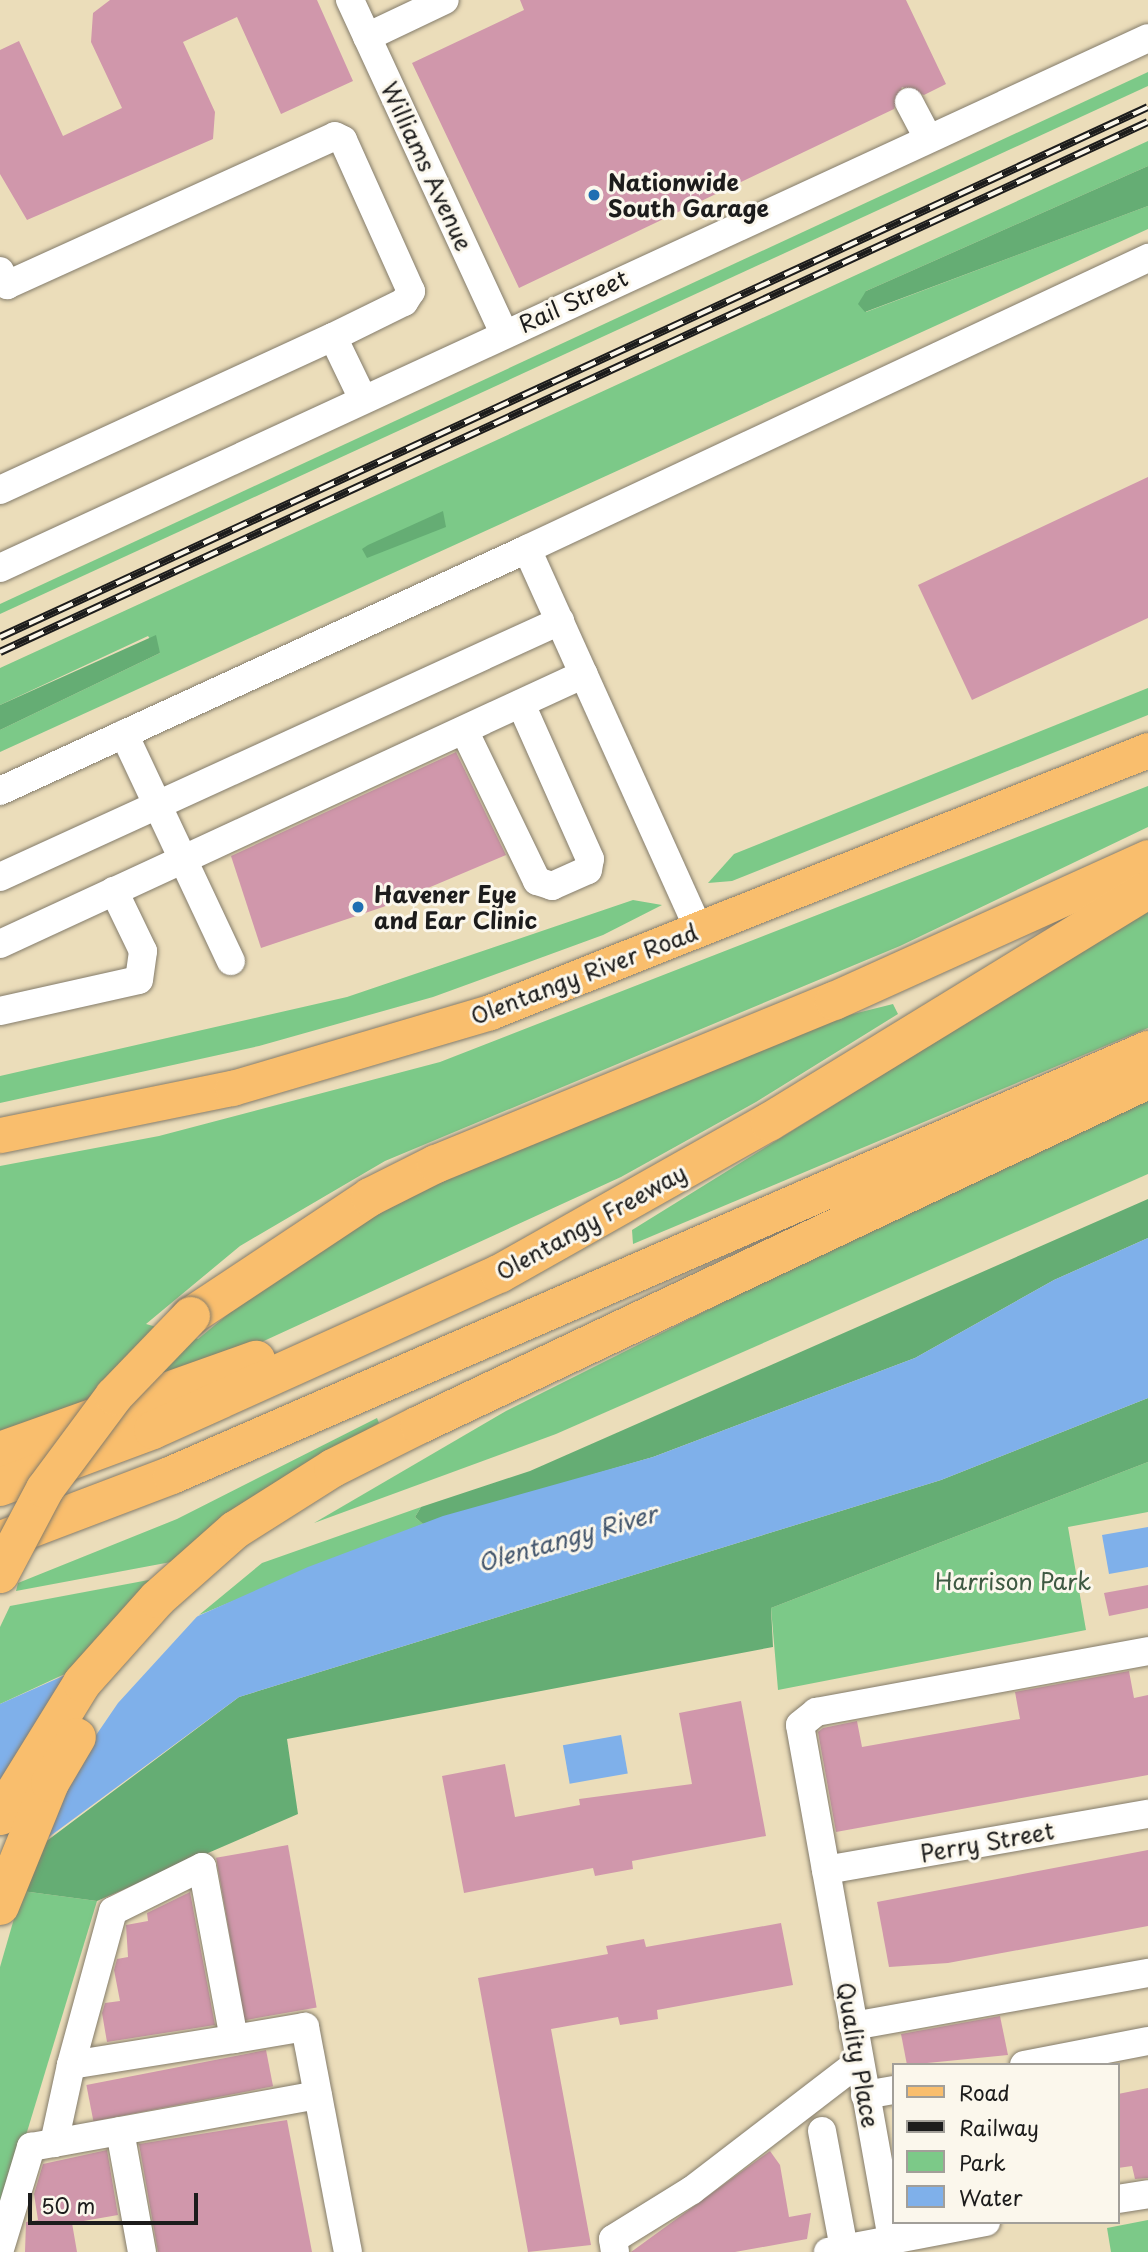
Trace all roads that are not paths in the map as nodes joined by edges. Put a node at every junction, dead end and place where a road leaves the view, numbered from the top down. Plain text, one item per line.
1 (350, 0) edge
2 (445, 0) edge
3 (367, 37) junction
4 (1148, 38) edge
5 (909, 102) dead end
6 (928, 138) junction
7 (1148, 258) edge
8 (0, 271) edge
9 (504, 332) junction
10 (334, 337) junction
11 (362, 397) junction
12 (0, 490) edge
13 (527, 549) junction
14 (0, 568) edge
15 (560, 621) junction
16 (584, 674) junction
17 (521, 704) junction
18 (464, 730) junction
19 (124, 734) junction
20 (1148, 750) edge
21 (0, 791) edge
22 (158, 805) junction
23 (1148, 859) edge
24 (184, 860) junction
25 (0, 877) edge
26 (1148, 890) edge
27 (114, 891) junction
28 (699, 930) junction
29 (0, 944) edge
30 (231, 961) dead end
31 (0, 1011) edge
32 (1148, 1050) edge
33 (1148, 1080) edge
34 (0, 1135) edge
35 (499, 1274) junction
36 (419, 1425) junction
37 (0, 1451) edge
38 (0, 1487) edge
39 (0, 1540) edge
40 (0, 1574) edge
41 (1148, 1651) edge
42 (1148, 1814) edge
43 (0, 1816) edge
44 (825, 1870) junction
45 (0, 1906) edge
46 (1148, 1973) edge
47 (853, 2026) junction
48 (234, 2039) junction
49 (1148, 2041) edge
50 (859, 2062) junction
51 (1034, 2063) edge
52 (71, 2065) junction
53 (892, 2090) edge
54 (318, 2095) junction
55 (865, 2095) junction
56 (120, 2131) junction
57 (822, 2131) dead end
58 (54, 2143) junction
59 (1148, 2194) edge
60 (1120, 2199) edge
61 (892, 2213) edge
62 (895, 2224) edge
63 (978, 2224) edge
64 (899, 2243) edge
65 (0, 2249) edge
66 (836, 2251) edge
67 (142, 2252) edge
68 (348, 2252) edge
69 (615, 2252) edge

1 - 3 street, Williams Avenue
2 - 3 street
3 - 9 street, Williams Avenue
4 - 6 street, Rail Street
5 - 6 street
6 - 9 street, Rail Street
7 - 13 street
8 - 10 street
9 - 11 street, Rail Street
10 - 11 street
10 - 12 street
11 - 14 street, Rail Street
13 - 15 street
13 - 19 street
15 - 16 street
15 - 22 street
16 - 17 street
16 - 28 street
17 - 18 street
17 - 18 street
18 - 24 street
19 - 21 street
19 - 22 street
20 - 28 main road, Olentangy River Road
22 - 24 street
22 - 25 street
23 - 40 highway, bridge
24 - 27 street
24 - 30 street
26 - 35 highway, Olentangy Freeway
27 - 29 street
27 - 31 street
28 - 34 main road, Olentangy River Road
32 - 39 highway
33 - 36 highway
35 - 37 highway
35 - 38 highway, Olentangy Freeway
36 - 43 highway
36 - 45 highway
41 - 44 street, Quality Place
42 - 44 street, Perry Street
44 - 47 street, Quality Place
46 - 47 street
47 - 50 street, Quality Place
48 - 52 street
48 - 52 street
48 - 54 street
49 - 51 street
50 - 55 street, Quality Place
50 - 69 street
52 - 58 street
53 - 55 street
54 - 56 street
54 - 68 street
55 - 61 street, Quality Place
56 - 58 street
56 - 67 street
57 - 66 street
58 - 65 street
59 - 60 street
62 - 64 street, Quality Place
63 - 64 street
64 - 66 street

